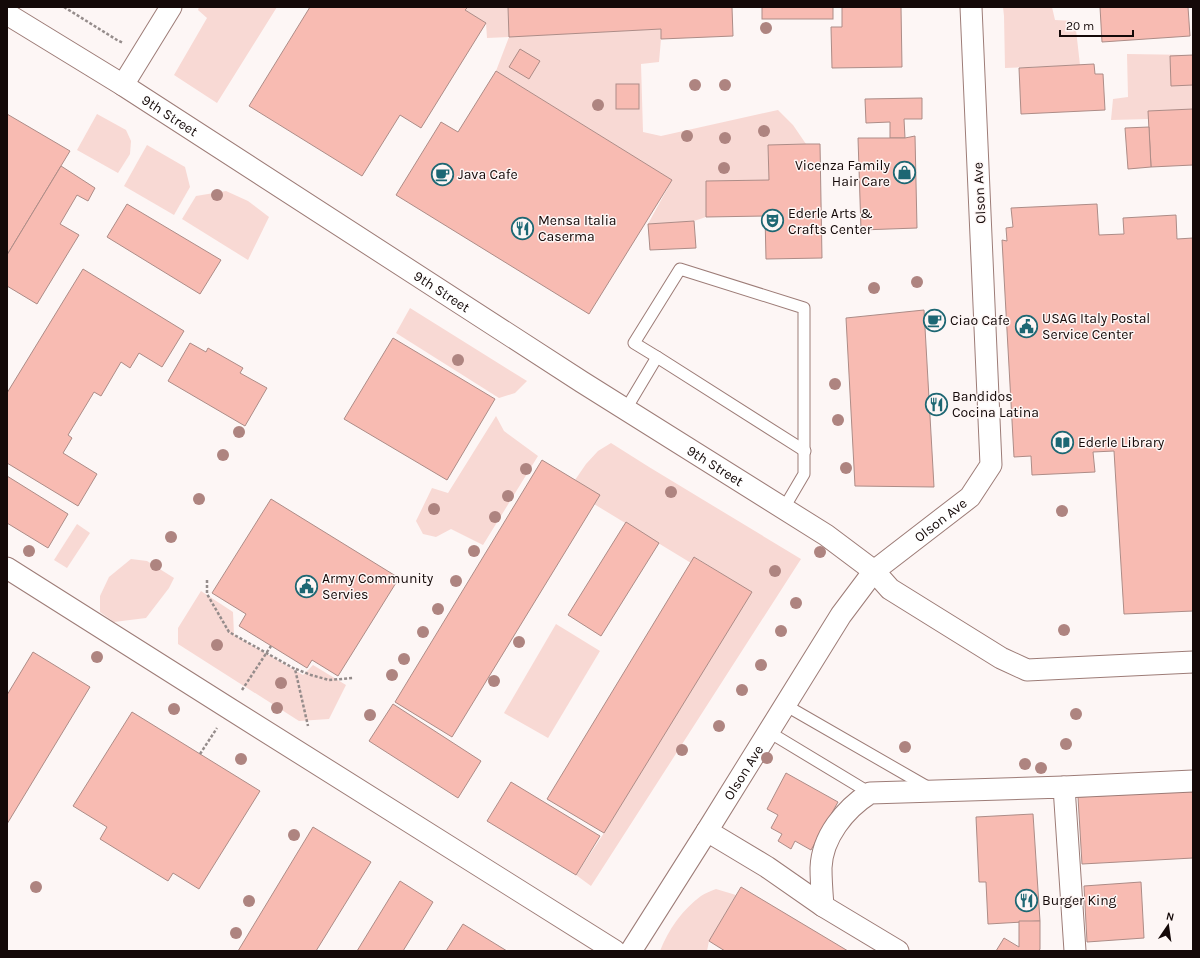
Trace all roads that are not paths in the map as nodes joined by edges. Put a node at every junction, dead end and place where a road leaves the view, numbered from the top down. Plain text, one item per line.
1 (171, 7) edge
2 (970, 7) edge
3 (7, 14) edge
4 (123, 85) junction
5 (657, 357) junction
6 (626, 409) junction
7 (804, 451) junction
8 (784, 508) junction
9 (7, 568) edge
10 (874, 571) junction
11 (1193, 662) edge
12 (785, 705) junction
13 (768, 732) junction
14 (1193, 780) edge
15 (1064, 787) junction
16 (935, 791) junction
17 (870, 793) junction
18 (707, 831) junction
19 (823, 906) junction
20 (615, 951) edge
21 (631, 951) edge
22 (898, 951) edge
23 (1075, 951) edge

1 - 4 street
2 - 10 street, Olson Ave
3 - 4 street, 9th Street
4 - 6 street, 9th Street
5 - 6 lane
5 - 7 lane
5 - 7 lane
6 - 8 street, 9th Street
7 - 8 lane
8 - 10 street, 9th Street
9 - 20 street
10 - 11 street, 9th Street
10 - 12 street, Olson Ave
12 - 13 street, Olson Ave
12 - 16 lane
13 - 17 lane
13 - 18 street, Olson Ave
14 - 15 street
15 - 16 street
15 - 23 street
16 - 17 street
17 - 19 street
18 - 19 street
18 - 21 street, Olson Ave
19 - 22 street

